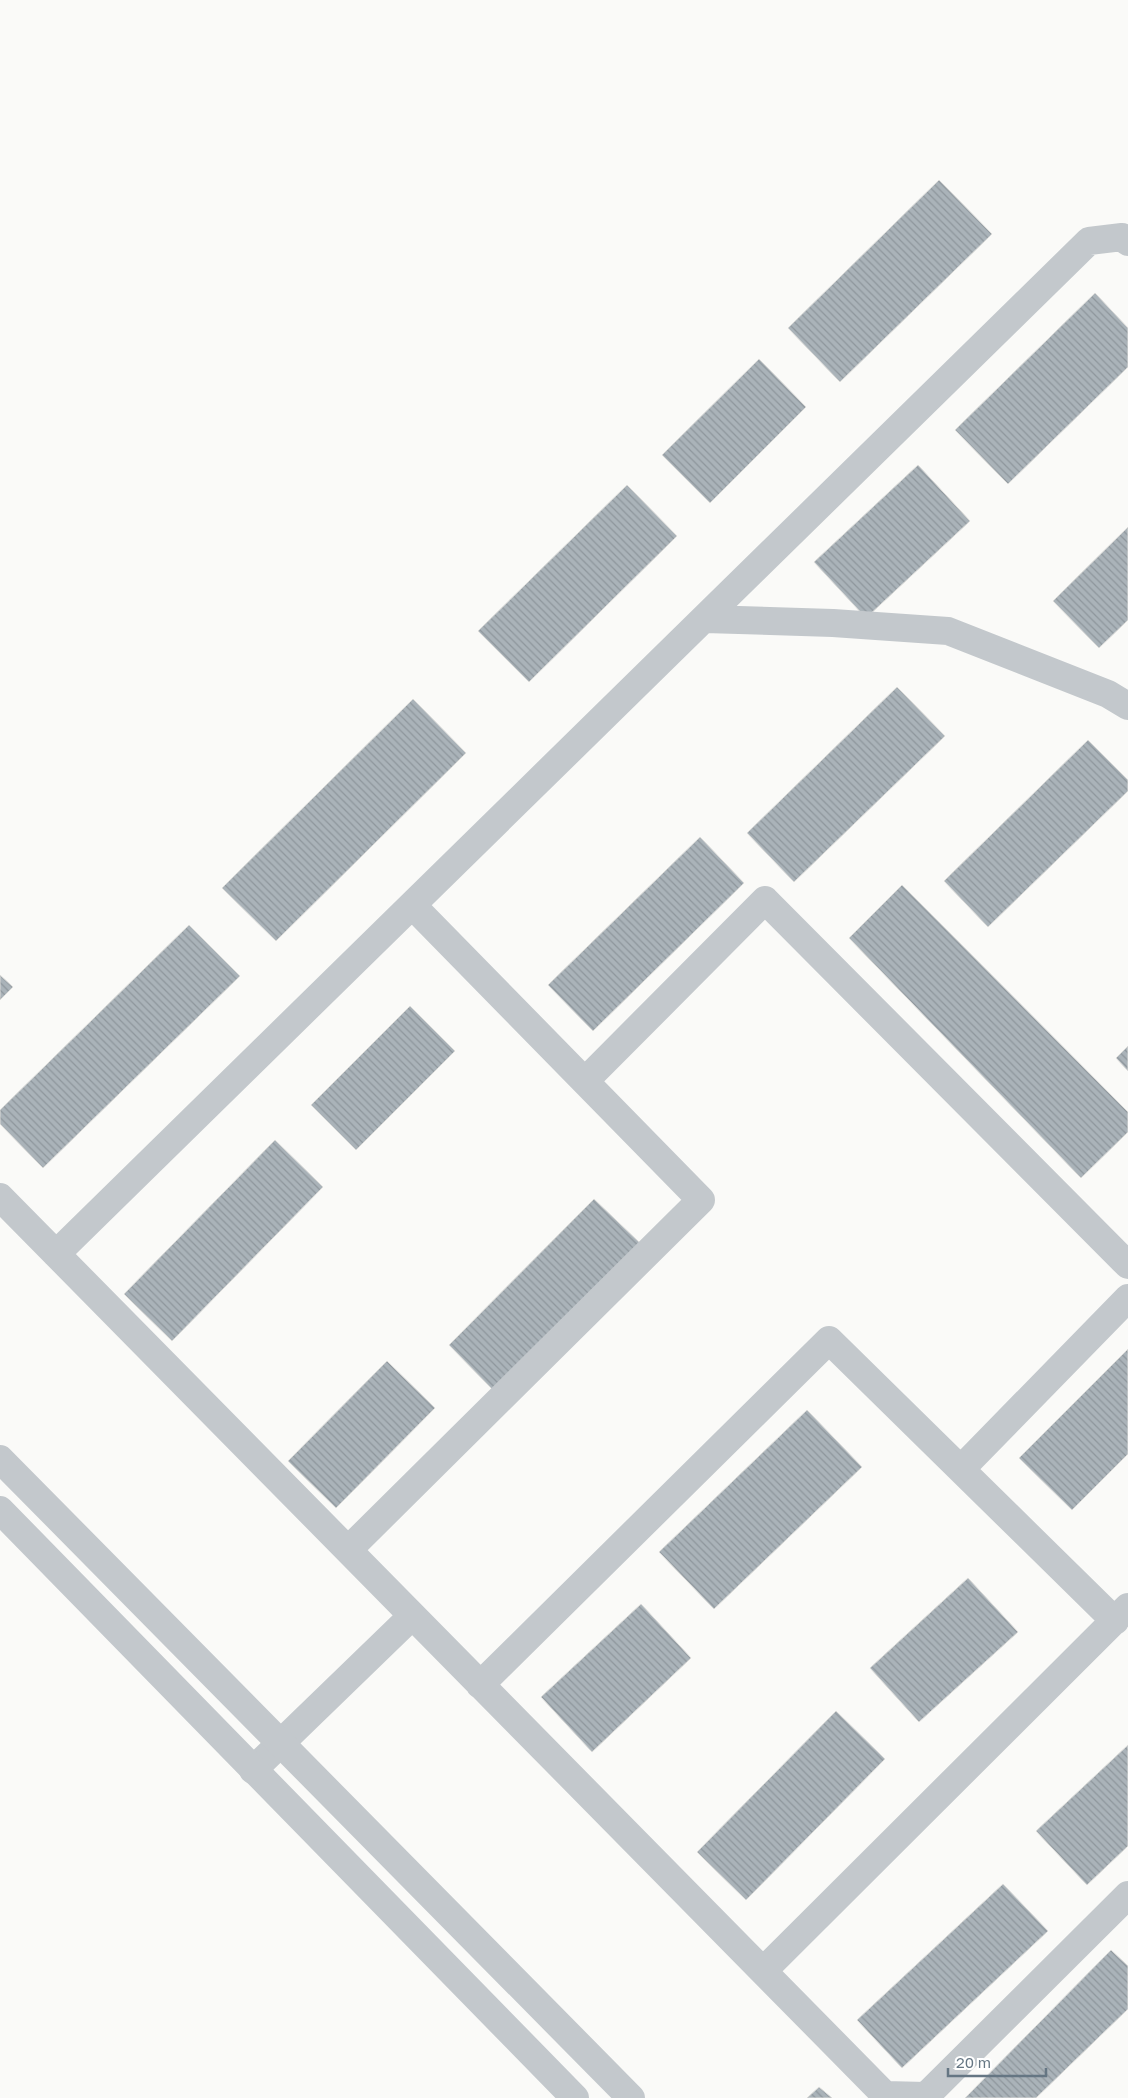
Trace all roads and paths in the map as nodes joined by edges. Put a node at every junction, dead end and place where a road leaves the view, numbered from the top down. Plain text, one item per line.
1 (1128, 242) edge
2 (705, 618) junction
3 (1128, 706) edge
4 (412, 905) junction
5 (585, 1081) junction
6 (0, 1197) edge
7 (56, 1254) junction
8 (1128, 1265) edge
9 (1128, 1298) edge
10 (0, 1459) edge
11 (961, 1469) junction
12 (0, 1510) edge
13 (348, 1550) junction
14 (1122, 1614) edge
15 (412, 1616) junction
16 (480, 1685) junction
17 (253, 1770) junction
18 (1128, 1895) edge
19 (763, 1971) junction
20 (575, 2098) edge
21 (630, 2098) edge

1 - 2 street
2 - 3 street
2 - 4 street
4 - 5 street
4 - 7 street
5 - 8 street
5 - 13 street
6 - 7 street
7 - 13 street
9 - 11 street
10 - 21 street
11 - 14 street
11 - 16 street
12 - 17 street
13 - 15 street
14 - 19 street
15 - 16 street
15 - 17 street
16 - 19 street
17 - 20 street
18 - 19 street

